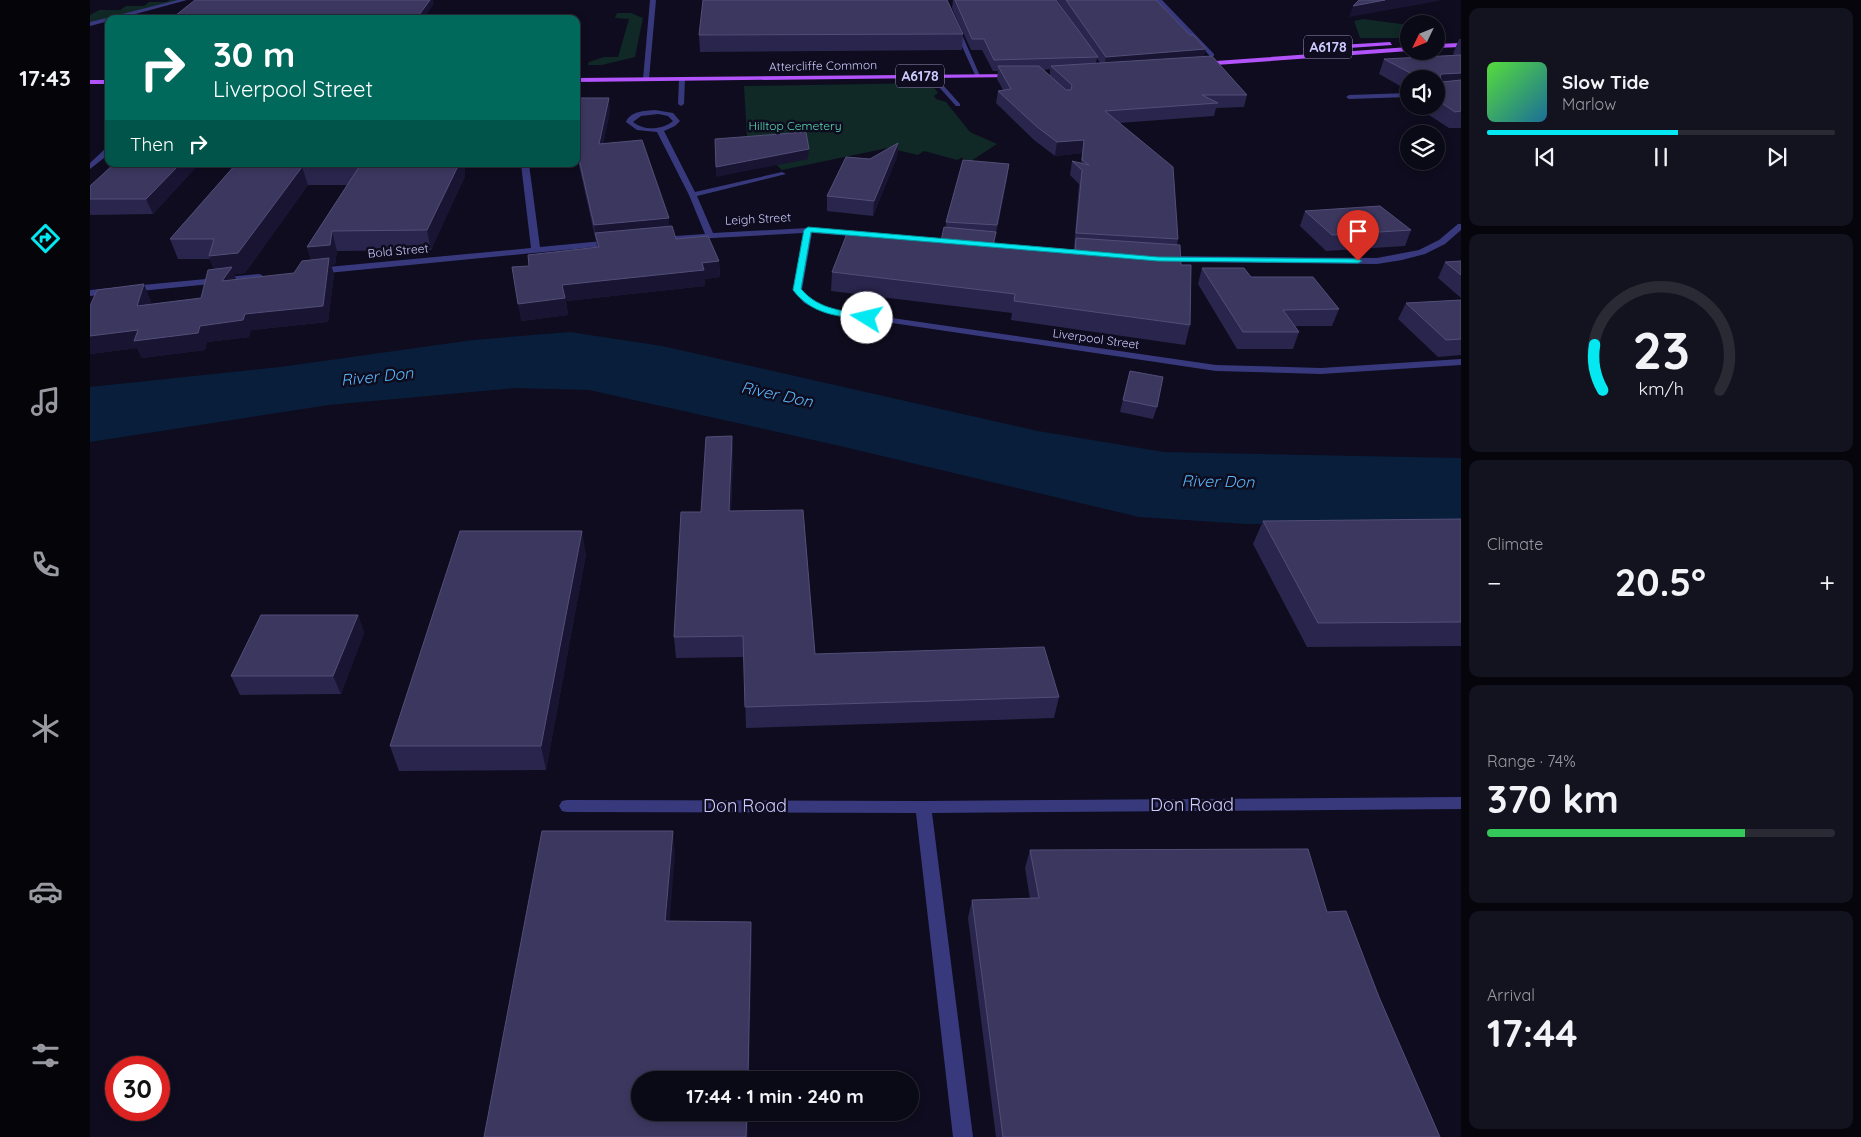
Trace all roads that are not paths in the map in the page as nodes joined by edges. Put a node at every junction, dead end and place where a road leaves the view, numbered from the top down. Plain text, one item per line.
1 (184, 0) edge
2 (653, 0) edge
3 (944, 0) edge
4 (1159, 0) edge
5 (125, 15) edge
6 (105, 20) edge
7 (90, 24) edge
8 (1461, 45) edge
9 (1400, 46) edge
10 (1445, 46) edge
11 (1400, 48) edge
12 (1212, 55) edge
13 (1249, 60) junction
14 (1192, 65) edge
15 (1021, 74) edge
16 (978, 75) junction
17 (932, 76) junction
18 (682, 78) junction
19 (646, 79) junction
20 (90, 82) edge
21 (105, 82) edge
22 (580, 82) edge
23 (1400, 95) edge
24 (1349, 97) dead end
25 (681, 104) dead end
26 (958, 105) dead end
27 (659, 129) junction
28 (105, 154) edge
29 (90, 167) edge
30 (525, 167) edge
31 (782, 174) dead end
32 (693, 195) junction
33 (1461, 226) edge
34 (808, 230) junction
35 (709, 234) junction
36 (874, 236) edge
37 (651, 240) edge
38 (622, 242) edge
39 (1031, 250) edge
40 (536, 251) junction
41 (1100, 255) edge
42 (1158, 259) edge
43 (304, 273) edge
44 (265, 276) edge
45 (90, 293) edge
46 (1461, 362) edge
47 (1461, 803) edge
48 (567, 806) dead end
49 (923, 806) junction
50 (963, 1137) edge

1 - 5 street
2 - 19 street
3 - 16 street
4 - 12 street
6 - 7 street
8 - 10 main road
9 - 13 main road, A6178
11 - 13 main road, A6178
13 - 14 main road, A6178
15 - 16 main road, Attercliffe Common / A6178
16 - 17 main road, Attercliffe Common / A6178
17 - 18 main road, Attercliffe Common / A6178
17 - 26 street
18 - 19 main road, Attercliffe Common / A6178
18 - 25 street
19 - 22 main road, Attercliffe Common / A6178
20 - 21 main road
23 - 24 street
27 - 27 street
27 - 32 street, Leigh Street
28 - 29 street
30 - 40 street
31 - 32 street
32 - 35 street, Leigh Street
33 - 42 street
34 - 35 street, Leigh Street
34 - 36 street, Leigh Street
34 - 46 street, Liverpool Street
35 - 37 street
38 - 40 street, Bold Street
39 - 41 street
40 - 43 street, Bold Street
44 - 45 street
47 - 49 street, Don Road
48 - 49 street, Don Road
49 - 50 street

